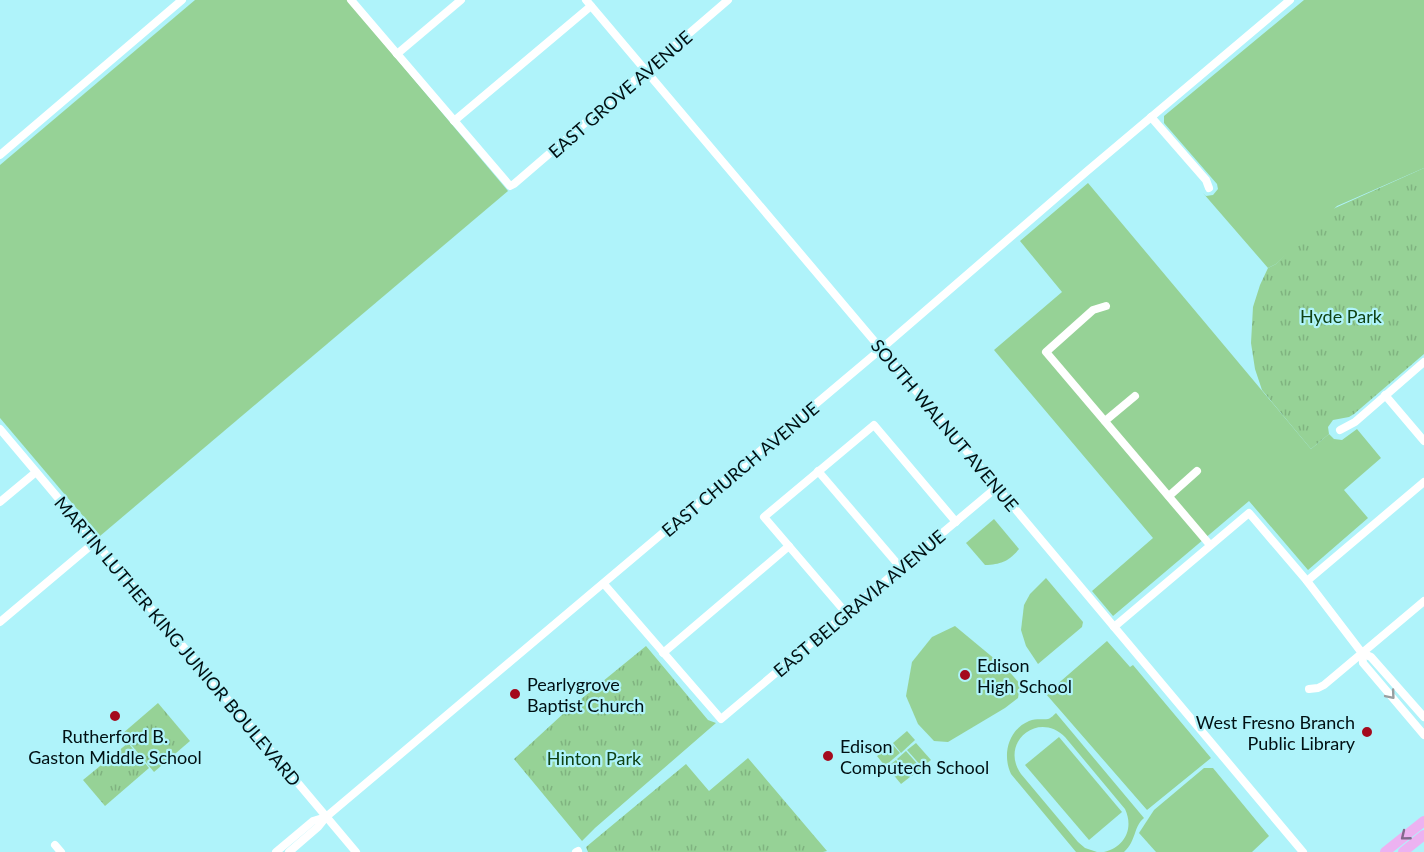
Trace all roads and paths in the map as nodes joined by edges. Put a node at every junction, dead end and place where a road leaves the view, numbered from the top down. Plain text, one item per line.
1 (182, 0) edge
2 (351, 0) edge
3 (460, 0) edge
4 (728, 0) edge
5 (1290, 0) edge
6 (588, 3) edge
7 (397, 54) junction
8 (646, 71) junction
9 (1151, 117) junction
10 (453, 121) junction
11 (32, 127) junction
12 (0, 149) edge
13 (0, 155) edge
14 (1209, 188) dead end
15 (1106, 306) dead end
16 (881, 349) junction
17 (1424, 362) edge
18 (1385, 395) junction
19 (1135, 396) dead end
20 (1105, 421) junction
21 (0, 429) edge
22 (1340, 430) dead end
23 (1424, 441) edge
24 (819, 471) junction
25 (1197, 471) dead end
26 (36, 472) junction
27 (1424, 482) edge
28 (997, 487) junction
29 (1169, 496) junction
30 (0, 502) edge
31 (956, 522) junction
32 (95, 542) junction
33 (1210, 545) junction
34 (789, 546) junction
35 (901, 568) junction
36 (1306, 581) junction
37 (604, 584) junction
38 (1424, 601) edge
39 (847, 614) junction
40 (0, 622) edge
41 (1114, 627) junction
42 (663, 652) junction
43 (1362, 654) junction
44 (1310, 689) dead end
45 (1424, 717) edge
46 (1424, 735) edge
47 (326, 817) junction
48 (1424, 821) edge
49 (1424, 834) edge
50 (276, 852) edge
51 (289, 852) edge
52 (356, 852) edge
53 (1303, 852) edge
54 (1385, 852) edge
55 (1403, 852) edge

1 - 11 street
2 - 7 street
3 - 7 street
4 - 8 street, EAST GROVE AVENUE
5 - 9 street, EAST CHURCH AVENUE
6 - 8 street, SOUTH WALNUT AVENUE
6 - 10 street
7 - 10 street
8 - 10 street, EAST GROVE AVENUE
8 - 16 street, SOUTH WALNUT AVENUE
9 - 14 street
9 - 16 street, EAST CHURCH AVENUE
11 - 12 street
11 - 13 street
15 - 20 street
16 - 28 street, SOUTH WALNUT AVENUE
16 - 37 street, EAST CHURCH AVENUE
17 - 18 street
18 - 22 street
18 - 23 street
19 - 20 street
20 - 29 street
21 - 26 street, MARTIN LUTHER KING JUNIOR BOULEVARD
24 - 31 street
24 - 34 street
24 - 35 street
25 - 29 street
26 - 30 street
26 - 32 street, MARTIN LUTHER KING JUNIOR BOULEVARD
27 - 36 street
28 - 31 street, EAST BELGRAVIA AVENUE
28 - 41 street, SOUTH WALNUT AVENUE
29 - 33 street
31 - 35 street, EAST BELGRAVIA AVENUE
32 - 40 street
32 - 47 street, MARTIN LUTHER KING JUNIOR BOULEVARD
33 - 36 street
33 - 41 street
34 - 39 street
34 - 42 street
35 - 39 street, EAST BELGRAVIA AVENUE
36 - 43 street
37 - 42 street
37 - 47 street, EAST CHURCH AVENUE
38 - 43 street
39 - 42 street, EAST BELGRAVIA AVENUE
41 - 53 street, SOUTH WALNUT AVENUE
43 - 44 street
43 - 45 street
43 -> 46 street
47 - 50 street, EAST CHURCH AVENUE
47 - 51 street, EAST CHURCH AVENUE
47 - 52 street, MARTIN LUTHER KING JUNIOR BOULEVARD
48 -> 54 main road
49 - 55 main road

